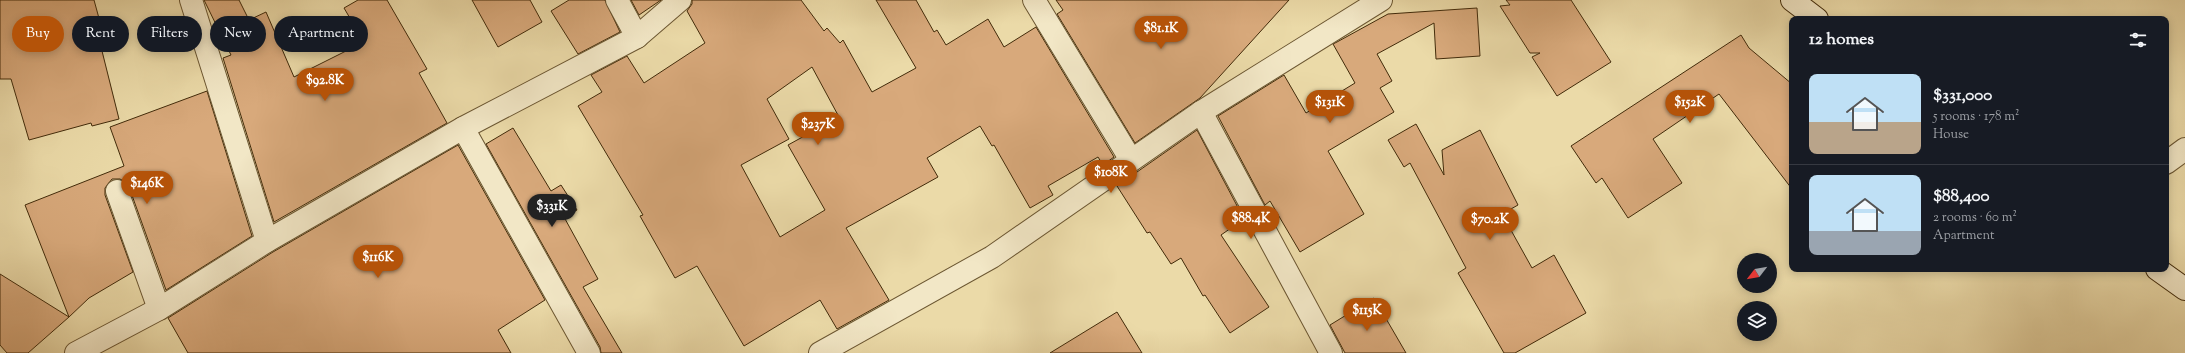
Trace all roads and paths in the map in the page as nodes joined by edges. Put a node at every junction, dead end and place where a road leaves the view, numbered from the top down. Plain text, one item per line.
1 (190, 0) edge
2 (618, 0) edge
3 (680, 0) edge
4 (1034, 0) edge
5 (1381, 0) edge
6 (1792, 0) edge
7 (1814, 16) edge
8 (637, 37) junction
9 (1201, 112) junction
10 (463, 128) junction
11 (2185, 149) edge
12 (1131, 160) junction
13 (2169, 161) edge
14 (117, 191) dead end
15 (267, 241) junction
16 (2161, 272) edge
17 (2185, 289) edge
18 (159, 309) junction
19 (76, 353) edge
20 (588, 353) edge
21 (820, 353) edge
22 (1331, 353) edge

1 - 15 street
2 - 8 street
3 - 8 street
4 - 12 street
5 - 9 street
6 - 7 street
8 - 10 street
9 - 12 street
9 - 22 street
10 - 15 street
10 - 20 street
11 - 13 street
12 - 21 street
14 - 18 street
15 - 18 street
16 - 17 street
18 - 19 street

